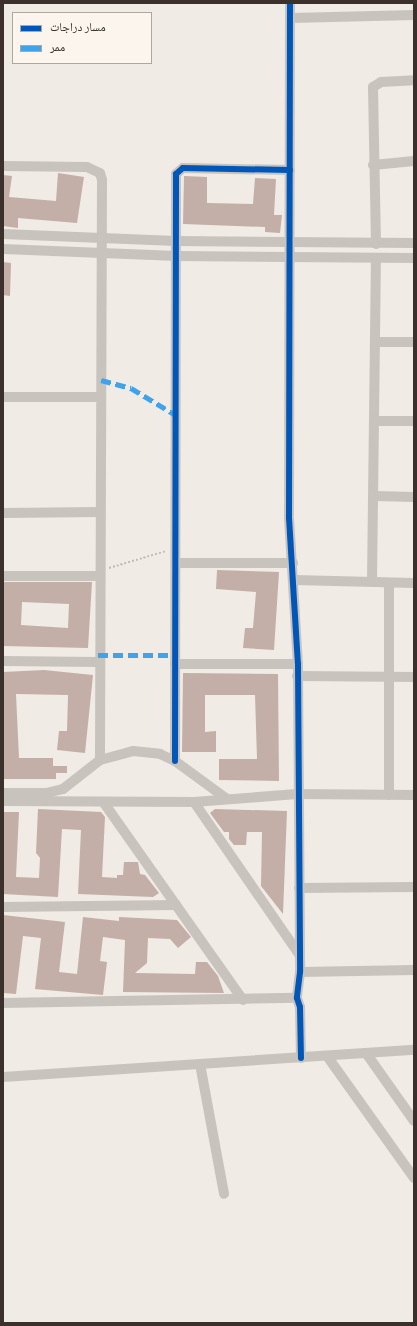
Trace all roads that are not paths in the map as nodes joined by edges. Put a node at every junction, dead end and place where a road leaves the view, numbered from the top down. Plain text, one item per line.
1 (290, 3) edge
2 (414, 16) edge
3 (291, 18) junction
4 (414, 80) edge
5 (414, 161) edge
6 (373, 165) junction
7 (3, 166) edge
8 (290, 170) junction
9 (3, 234) edge
10 (101, 238) junction
11 (176, 241) junction
12 (289, 241) junction
13 (414, 243) edge
14 (376, 244) junction
15 (3, 249) edge
16 (101, 254) junction
17 (176, 256) junction
18 (290, 257) junction
19 (414, 258) edge
20 (376, 259) junction
21 (376, 342) junction
22 (414, 342) edge
23 (3, 397) edge
24 (101, 397) junction
25 (374, 421) junction
26 (414, 421) edge
27 (374, 496) junction
28 (414, 497) edge
29 (99, 512) junction
30 (3, 513) edge
31 (293, 562) junction
32 (176, 563) junction
33 (99, 574) junction
34 (3, 576) edge
35 (294, 580) junction
36 (372, 581) junction
37 (389, 583) junction
38 (414, 583) edge
39 (3, 661) edge
40 (98, 662) junction
41 (175, 664) junction
42 (298, 664) junction
43 (297, 676) junction
44 (388, 677) junction
45 (414, 677) edge
46 (100, 760) junction
47 (176, 761) junction
48 (3, 793) edge
49 (297, 794) junction
50 (389, 795) junction
51 (414, 795) edge
52 (227, 799) junction
53 (3, 801) edge
54 (194, 802) junction
55 (104, 803) junction
56 (414, 887) edge
57 (299, 888) junction
58 (176, 905) junction
59 (3, 907) edge
60 (299, 954) junction
61 (414, 970) edge
62 (300, 972) junction
63 (296, 998) junction
64 (244, 1000) junction
65 (3, 1003) edge
66 (414, 1050) edge
67 (366, 1053) junction
68 (327, 1056) junction
69 (301, 1058) junction
70 (200, 1064) junction
71 (3, 1077) edge
72 (414, 1121) edge
73 (414, 1178) edge
74 (224, 1194) dead end

1 - 3 street
2 - 3 street
3 - 8 street
4 - 6 street
5 - 6 street
6 - 14 street
7 - 10 street
8 - 11 street
8 - 12 street
9 - 10 street
10 - 11 street
10 - 16 street
11 - 12 street
11 - 17 street
12 - 14 street
12 - 18 street
13 - 14 street
15 - 16 street
16 - 17 street
16 - 24 street
17 - 18 street
17 - 32 street
18 - 20 street
18 - 31 street
19 - 20 street
20 - 21 street
21 - 22 street
21 - 25 street
23 - 24 street
24 - 29 street
25 - 26 street
25 - 27 street
27 - 28 street
27 - 36 street
29 - 30 street
29 - 33 street
31 - 32 street
31 - 35 street
32 - 41 street
33 - 34 street
33 - 40 street
35 - 36 street
35 - 42 street
36 - 37 street
37 - 38 street
37 - 44 street
39 - 40 street
40 - 46 street
41 - 42 street
41 - 47 street
42 - 43 street
43 - 44 street
43 - 49 street
44 - 45 street
44 - 50 street
46 - 47 street
46 - 48 street
47 - 52 street
49 - 50 street
49 - 52 street
49 - 57 street
50 - 51 street
52 - 54 street
53 - 55 street
54 - 55 street
54 - 60 street
55 - 58 street
56 - 57 street
57 - 60 street
58 - 59 street
58 - 64 street
60 - 62 street
61 - 62 street
62 - 63 street
63 - 64 street
63 - 69 street
64 - 65 street
66 - 67 street
67 - 68 street
67 - 72 street
68 - 69 street
68 - 73 street
69 - 70 street
70 - 71 street
70 - 74 street

